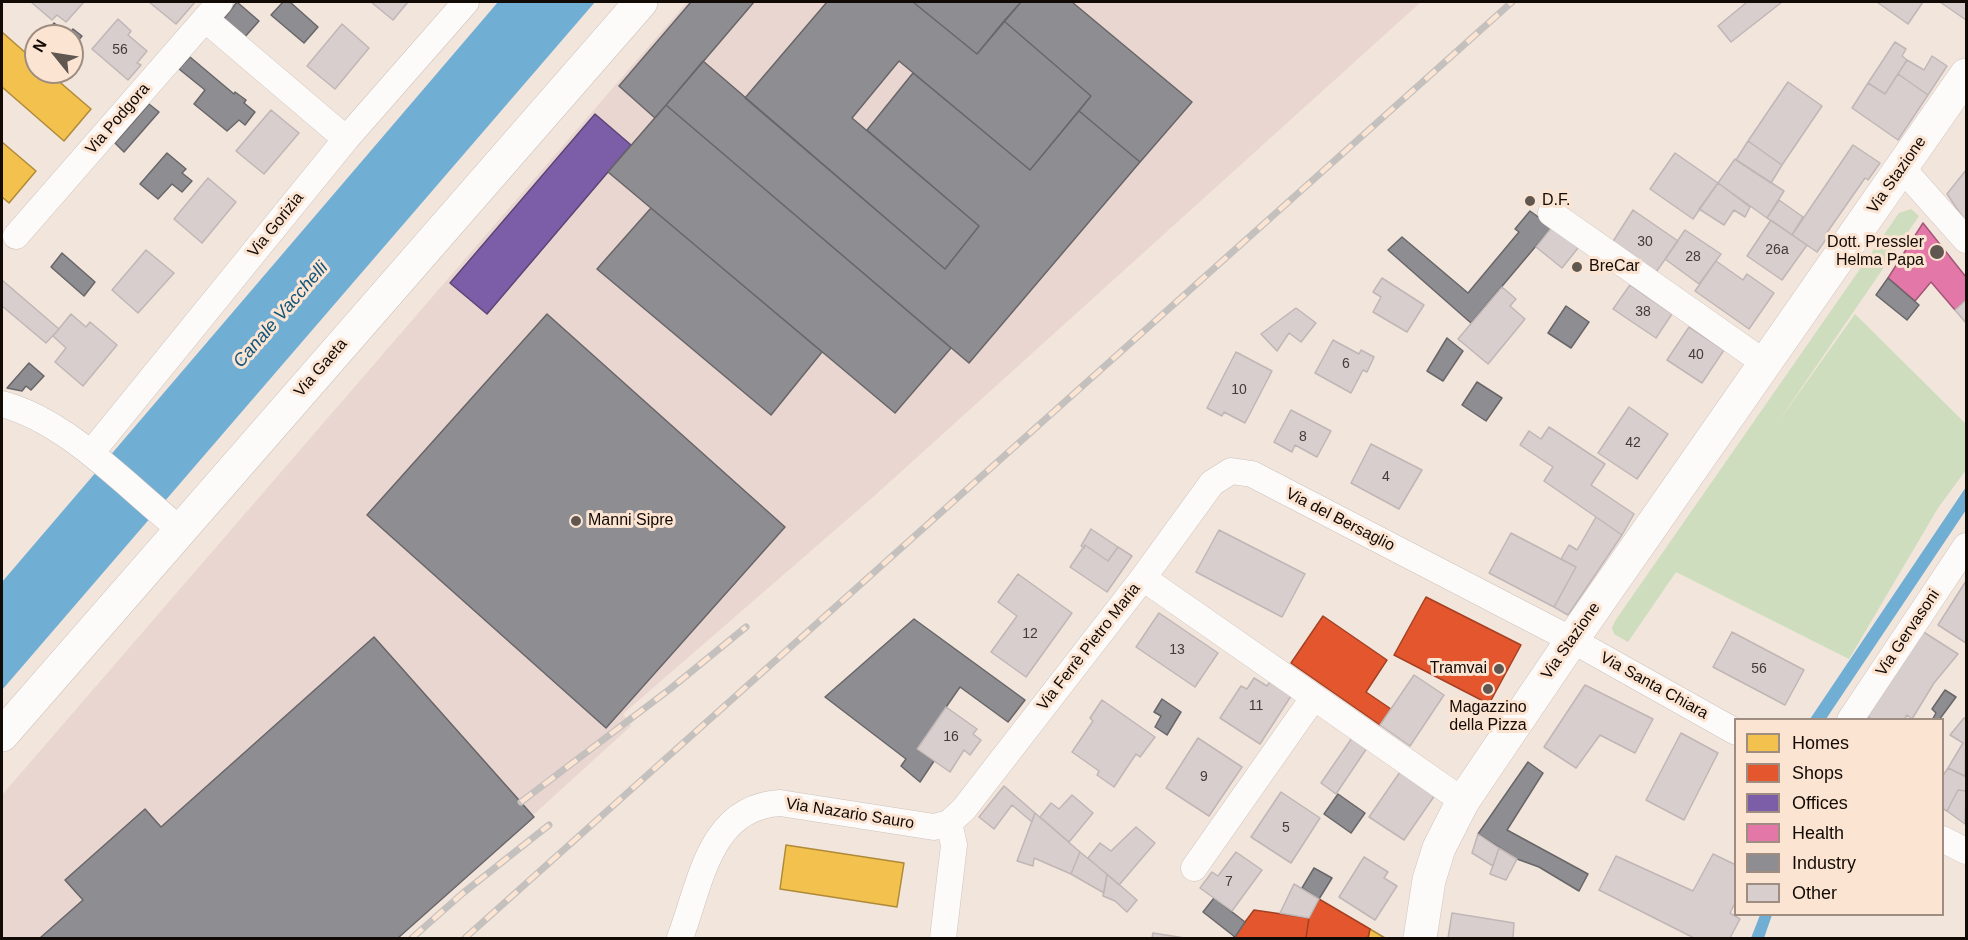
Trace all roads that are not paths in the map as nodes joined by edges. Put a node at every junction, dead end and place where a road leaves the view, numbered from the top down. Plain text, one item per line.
1 (466, 2) edge
2 (641, 2) edge
3 (213, 10) edge
4 (1966, 75) edge
5 (346, 139) junction
6 (1902, 168) junction
7 (1551, 213) dead end
8 (16, 236) dead end
9 (1966, 240) edge
10 (1766, 364) junction
11 (2, 404) edge
12 (97, 459) junction
13 (181, 530) junction
14 (1966, 546) edge
15 (1143, 578) junction
16 (1572, 640) junction
17 (1314, 697) junction
18 (1851, 718) edge
19 (1734, 731) edge
20 (2, 735) edge
21 (1463, 801) junction
22 (949, 823) junction
23 (1944, 840) edge
24 (1966, 851) edge
25 (1194, 868) dead end
26 (680, 939) edge
27 (944, 939) edge
28 (1420, 939) edge

1 - 5 street, Via Gorizia
2 - 13 street, Via Gaeta
3 - 5 street
3 - 8 street, Via Podgora
4 - 6 street, Via Stazione
5 - 12 street, Via Gorizia
6 - 9 street
6 - 10 street, Via Stazione
7 - 10 street
10 - 16 street, Via Stazione
11 - 12 street
12 - 13 street
13 - 20 street, Via Gaeta
14 - 18 street, Via Gervasoni
15 - 16 street, Via del Bersaglio
15 - 17 street, Via Ferrè Pietro Maria
15 - 22 street, Via Ferrè Pietro Maria
16 - 19 street, Via Santa Chiara
16 - 21 street, Via Stazione
17 - 21 street, Via Ferrè Pietro Maria
17 - 25 street
21 - 28 street, Via Stazione
22 - 26 street, Via Nazario Sauro
22 - 27 street
23 - 24 street

